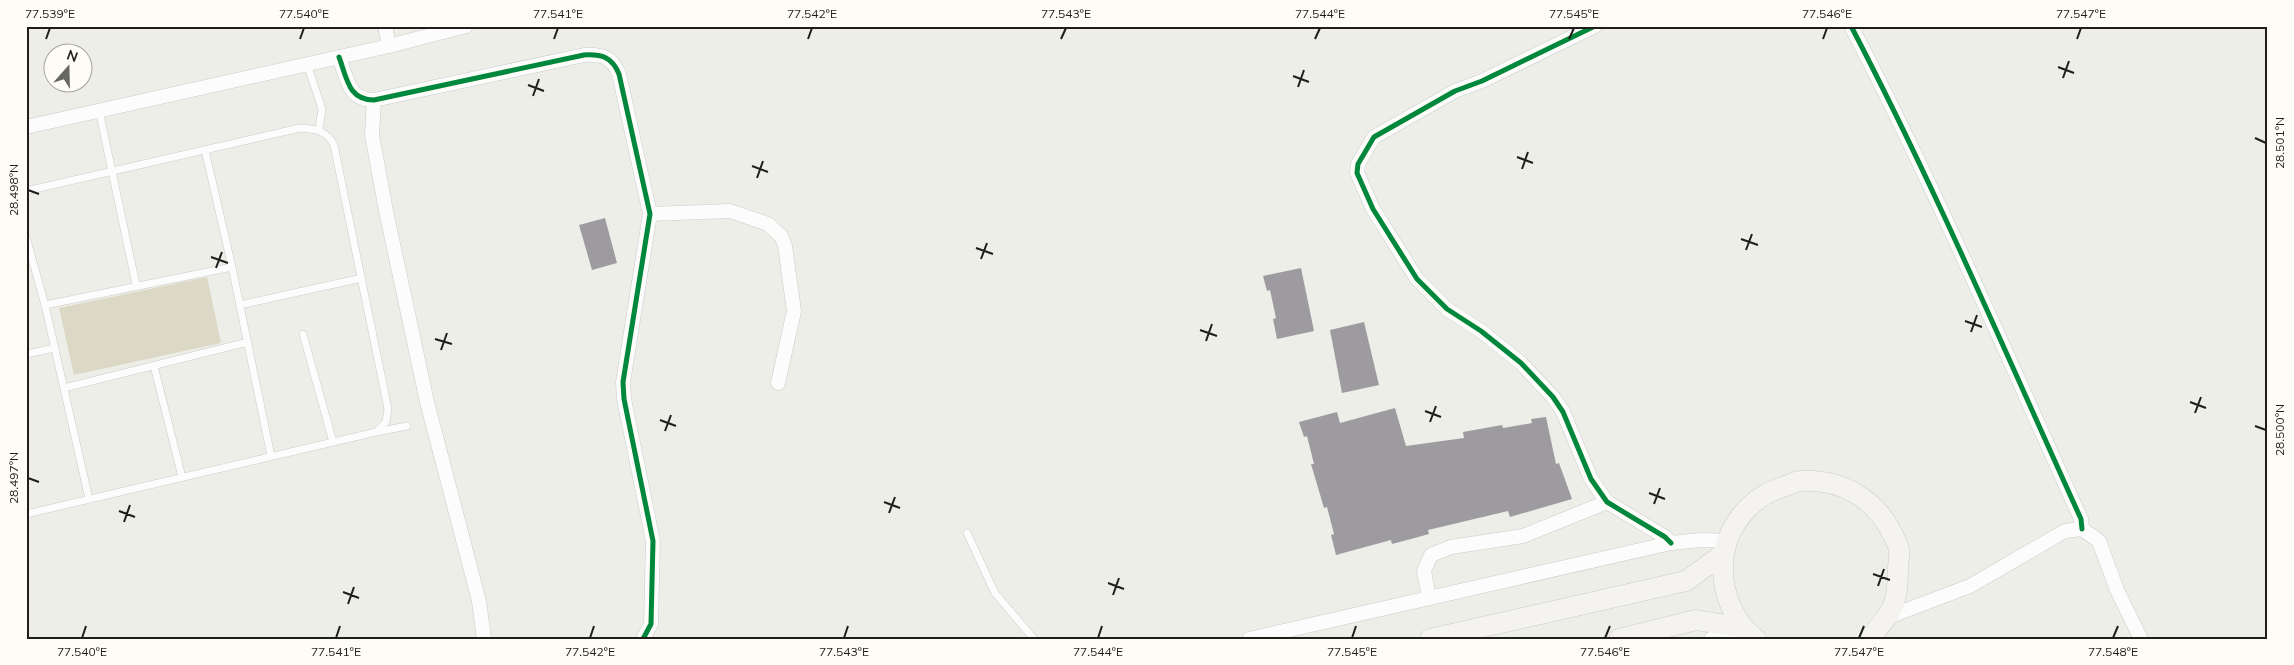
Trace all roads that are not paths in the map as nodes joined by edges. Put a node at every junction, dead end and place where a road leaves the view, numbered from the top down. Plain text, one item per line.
1 (385, 26) edge
2 (466, 26) edge
3 (1595, 26) edge
4 (1851, 26) edge
5 (389, 46) junction
6 (339, 57) junction
7 (307, 64) junction
8 (374, 100) junction
9 (99, 110) junction
10 (26, 127) edge
11 (319, 129) junction
12 (205, 150) junction
13 (112, 171) junction
14 (26, 191) edge
15 (650, 214) junction
16 (26, 237) edge
17 (232, 267) junction
18 (362, 278) junction
19 (136, 285) junction
20 (240, 305) junction
21 (45, 306) junction
22 (303, 334) dead end
23 (248, 342) junction
24 (55, 348) junction
25 (26, 354) edge
26 (154, 366) junction
27 (778, 383) dead end
28 (64, 388) junction
29 (407, 426) dead end
30 (376, 432) junction
31 (333, 442) junction
32 (271, 456) junction
33 (182, 477) junction
34 (89, 499) junction
35 (1607, 502) junction
36 (26, 514) edge
37 (2082, 529) junction
38 (967, 533) dead end
39 (1671, 543) junction
40 (1725, 548) junction
41 (1429, 598) junction
42 (1888, 617) junction
43 (1750, 634) edge
44 (484, 639) edge
45 (643, 639) edge
46 (1034, 639) edge
47 (1249, 639) edge
48 (1430, 639) edge
49 (1619, 639) edge
50 (1711, 639) edge
51 (1869, 639) edge
52 (2141, 639) edge

1 - 5 street
2 - 5 street
3 - 35 street
4 - 37 street
5 - 6 street
6 - 7 street
6 - 8 street
7 - 9 street
7 - 11 lane
8 - 15 street
8 - 44 street
9 - 10 street
9 - 13 lane
11 - 12 lane
11 - 18 lane
12 - 13 lane
12 - 17 lane
13 - 14 lane
13 - 19 lane
15 - 27 street
15 - 45 street
16 - 21 lane
17 - 19 lane
17 - 20 lane
18 - 20 lane
18 - 30 lane
19 - 21 lane
20 - 23 lane
21 - 24 lane
22 - 31 lane
23 - 26 lane
23 - 32 lane
24 - 25 lane
24 - 28 lane
26 - 28 lane
26 - 33 lane
28 - 34 lane
29 - 30 lane
30 - 31 lane
31 - 32 lane
32 - 33 lane
33 - 34 lane
34 - 36 lane
35 - 39 street
35 - 41 street
37 - 42 street
37 - 52 street
38 - 46 lane
39 - 40 street
39 - 41 street
40 - 42 street
40 - 43 street
40 - 48 street
41 - 47 street
42 - 51 street
43 - 49 street
43 - 50 street

